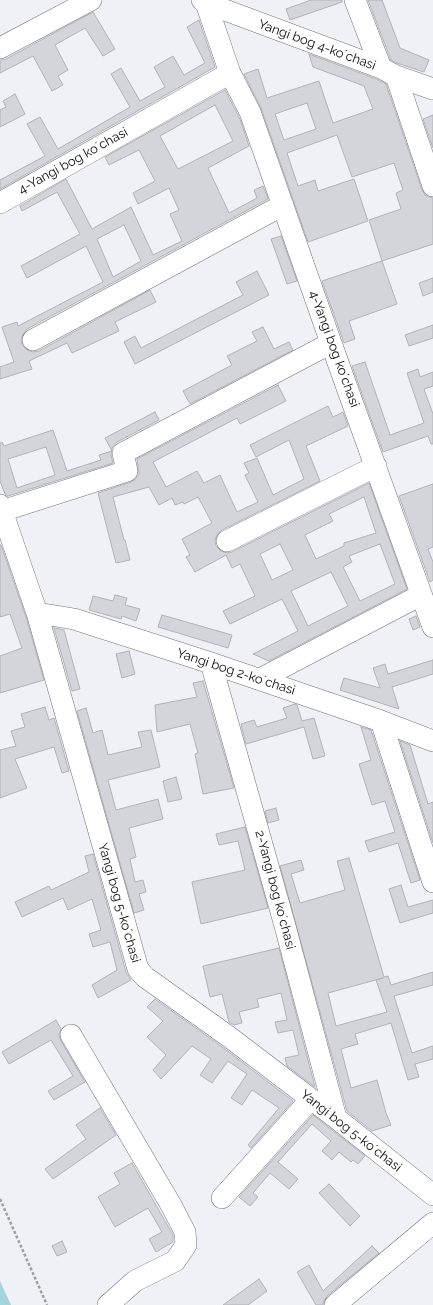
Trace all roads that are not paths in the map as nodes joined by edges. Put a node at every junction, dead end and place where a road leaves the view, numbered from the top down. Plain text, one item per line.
1 (91, 0) edge
2 (355, 0) edge
3 (204, 1) edge
4 (0, 48) edge
5 (388, 72) junction
6 (230, 73) junction
7 (433, 90) edge
8 (433, 186) edge
9 (0, 203) edge
10 (283, 205) junction
11 (33, 340) dead end
12 (331, 343) junction
13 (376, 466) junction
14 (1, 508) edge
15 (227, 541) dead end
16 (422, 595) junction
17 (37, 613) junction
18 (433, 627) edge
19 (211, 663) junction
20 (260, 679) junction
21 (381, 720) junction
22 (433, 741) edge
23 (433, 882) edge
24 (71, 1035) dead end
25 (311, 1099) junction
26 (336, 1118) junction
27 (433, 1195) edge
28 (222, 1198) dead end
29 (433, 1223) edge
30 (108, 1305) edge
31 (335, 1305) edge

1 - 4 street
2 - 5 street
3 - 5 street, Yangi bog 4-koʼchasi
3 - 6 street, 4-Yangi bog koʼchasi
5 - 7 street, Yangi bog 4-koʼchasi
5 - 8 street
6 - 9 street, 4-Yangi bog koʼchasi
6 - 10 street, 4-Yangi bog koʼchasi
10 - 11 street
10 - 12 street, 4-Yangi bog koʼchasi
12 - 13 street, 4-Yangi bog koʼchasi
12 - 14 street
13 - 15 street
13 - 16 street, 4-Yangi bog koʼchasi
14 - 17 street, Yangi bog 5-koʼchasi
16 - 18 street, 4-Yangi bog koʼchasi
16 - 20 street
17 - 19 street, Yangi bog 2-koʼchasi
17 - 25 street, Yangi bog 5-koʼchasi
19 - 20 street, Yangi bog 2-koʼchasi
19 - 26 street, 2-Yangi bog koʼchasi
20 - 21 street, Yangi bog 2-koʼchasi
21 - 22 street, Yangi bog 2-koʼchasi
21 - 23 street
24 - 30 street
25 - 26 street, Yangi bog 5-koʼchasi
25 - 28 street
26 - 27 street, Yangi bog 5-koʼchasi
29 - 31 street

